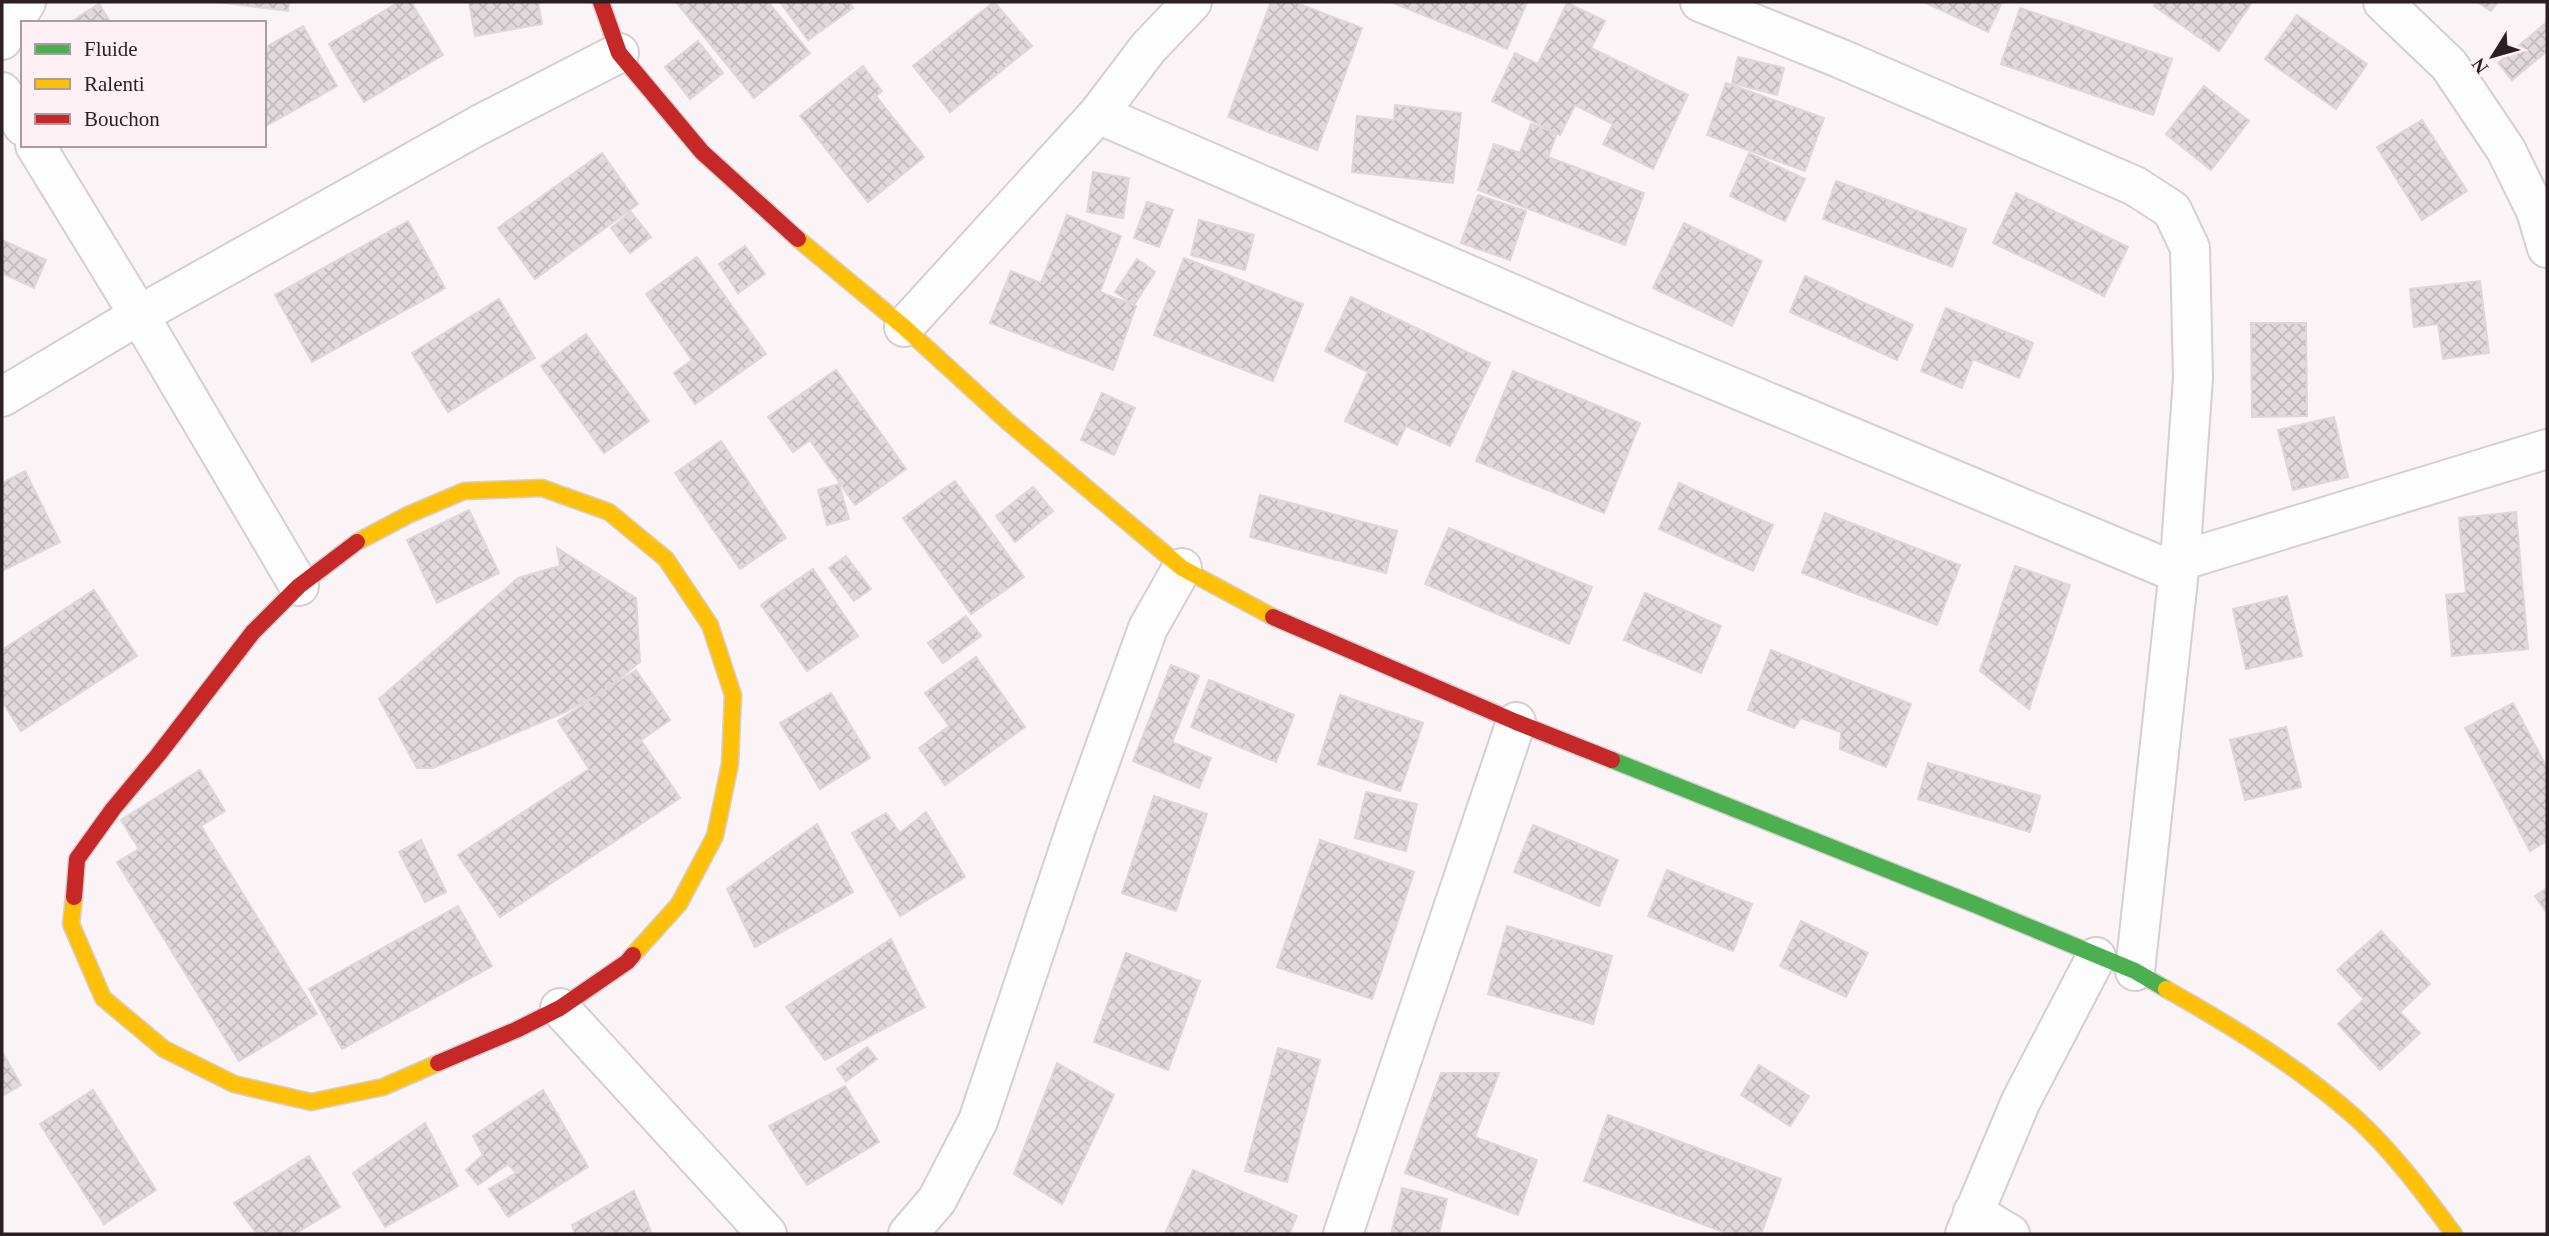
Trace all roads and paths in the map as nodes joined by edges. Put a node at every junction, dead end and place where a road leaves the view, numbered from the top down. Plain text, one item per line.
1 (26, 2) edge
2 (601, 2) edge
3 (1192, 2) edge
4 (1700, 2) edge
5 (2383, 2) edge
6 (2, 40) edge
7 (619, 53) junction
8 (2, 92) edge
9 (1098, 114) junction
10 (21, 123) edge
11 (36, 147) edge
12 (2547, 248) edge
13 (139, 315) junction
14 (904, 327) junction
15 (2, 397) edge
16 (2547, 449) edge
17 (2179, 567) junction
18 (1182, 568) junction
19 (299, 586) junction
20 (1516, 722) junction
21 (2096, 957) junction
22 (2135, 971) junction
23 (560, 1007) junction
24 (1969, 1223) edge
25 (767, 1234) edge
26 (908, 1234) edge
27 (1343, 1234) edge
28 (2010, 1234) edge
29 (2454, 1234) edge

1 - 6 street
2 - 7 street
3 - 9 street
4 - 17 street
5 - 12 street
7 - 13 street
7 - 14 street
8 - 10 street
9 - 14 street
9 - 17 street
11 - 13 street
13 - 15 street
13 - 19 street
14 - 18 street
16 - 17 street
17 - 22 street
18 - 20 street
18 - 26 street
19 - 23 street
19 - 23 street
20 - 21 street
20 - 27 street
21 - 22 street
21 - 24 street
22 - 29 street
23 - 25 street
24 - 28 street

